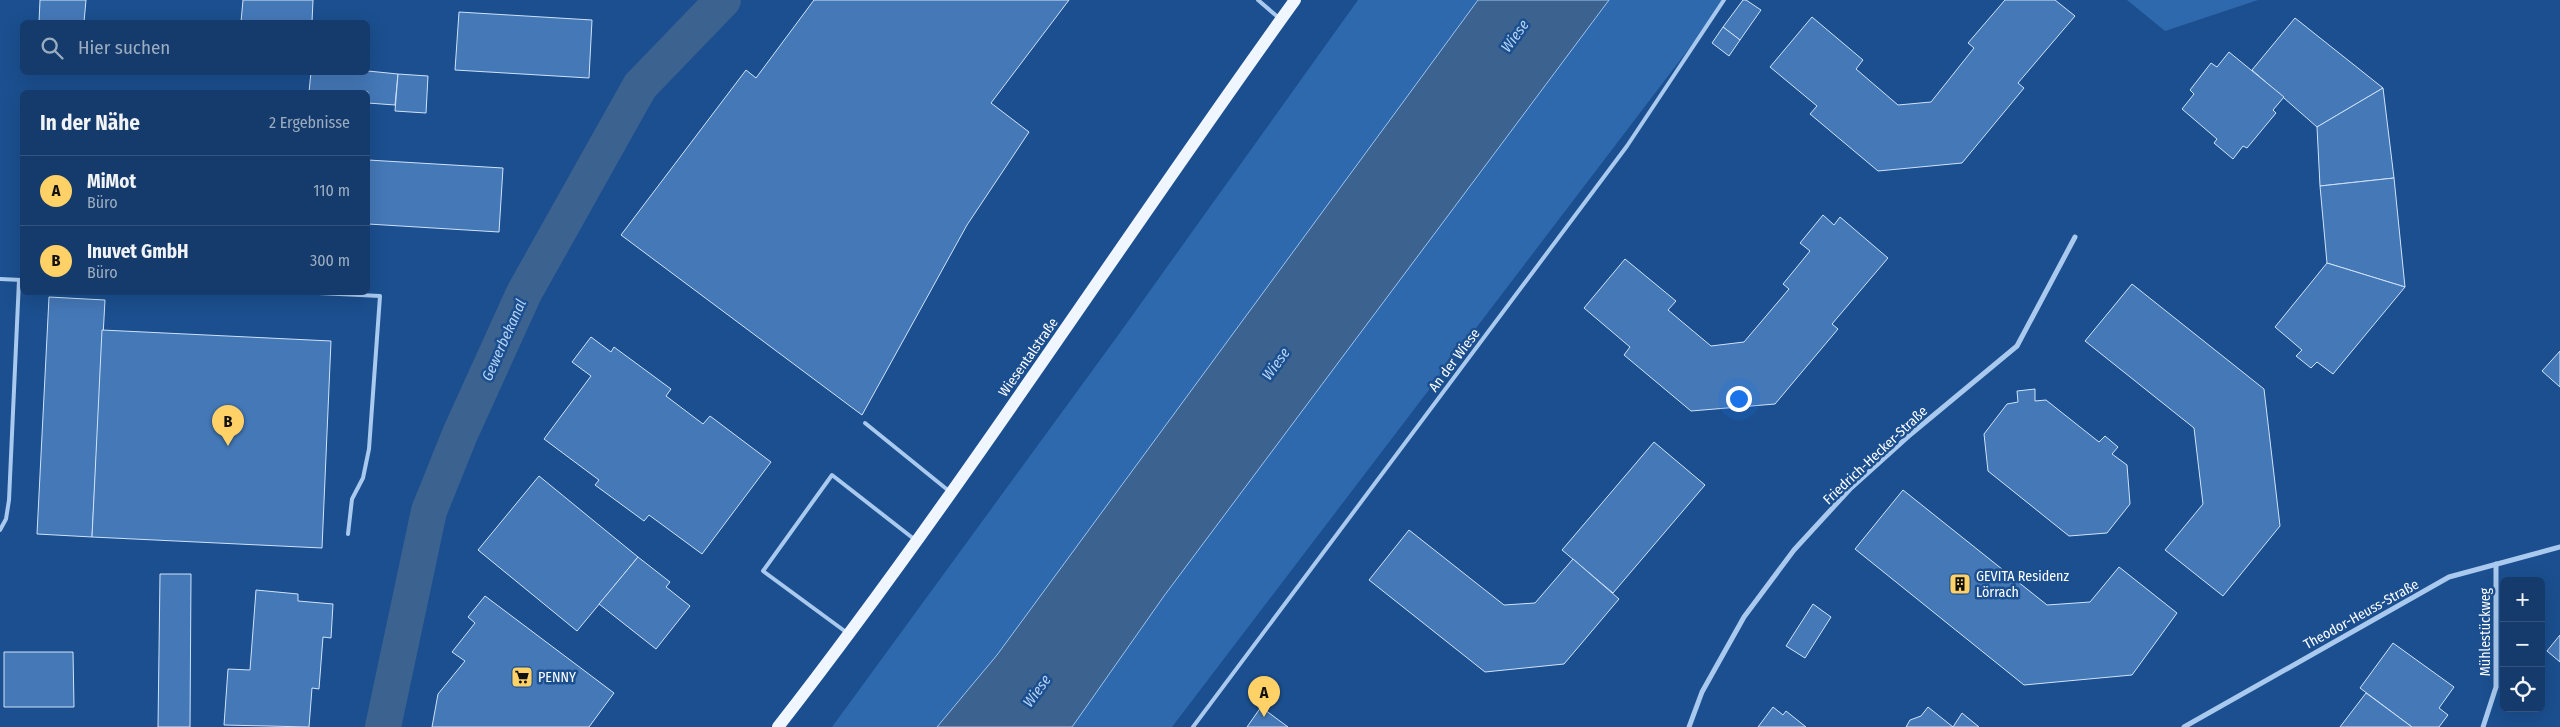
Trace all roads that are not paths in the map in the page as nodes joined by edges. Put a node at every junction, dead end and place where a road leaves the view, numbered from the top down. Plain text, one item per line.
1 (1258, 0) edge
2 (1295, 0) edge
3 (1724, 0) edge
4 (1281, 20) junction
5 (2075, 237) dead end
6 (0, 279) edge
7 (20, 280) edge
8 (20, 295) edge
9 (360, 295) edge
10 (865, 423) dead end
11 (951, 493) junction
12 (0, 530) edge
13 (348, 534) dead end
14 (917, 541) junction
15 (2560, 547) edge
16 (2496, 564) junction
17 (850, 634) junction
18 (778, 727) edge
19 (1193, 727) edge
20 (1689, 727) edge
21 (2184, 727) edge
22 (2483, 727) edge

1 - 4 lane
2 - 4 main road, Wiesentalstraße
3 - 19 lane, An der Wiese
4 - 11 main road, Wiesentalstraße
5 - 20 street, Friedrich-Hecker-Straße
6 - 7 lane
8 - 12 lane
9 - 13 lane
10 - 11 lane
11 - 14 main road, Wiesentalstraße
14 - 17 main road, Wiesentalstraße
14 - 17 lane
15 - 16 street, Theodor-Heuss-Straße
16 - 21 street, Theodor-Heuss-Straße
16 - 22 street, Mühlestückweg
17 - 18 main road, Wiesentalstraße

